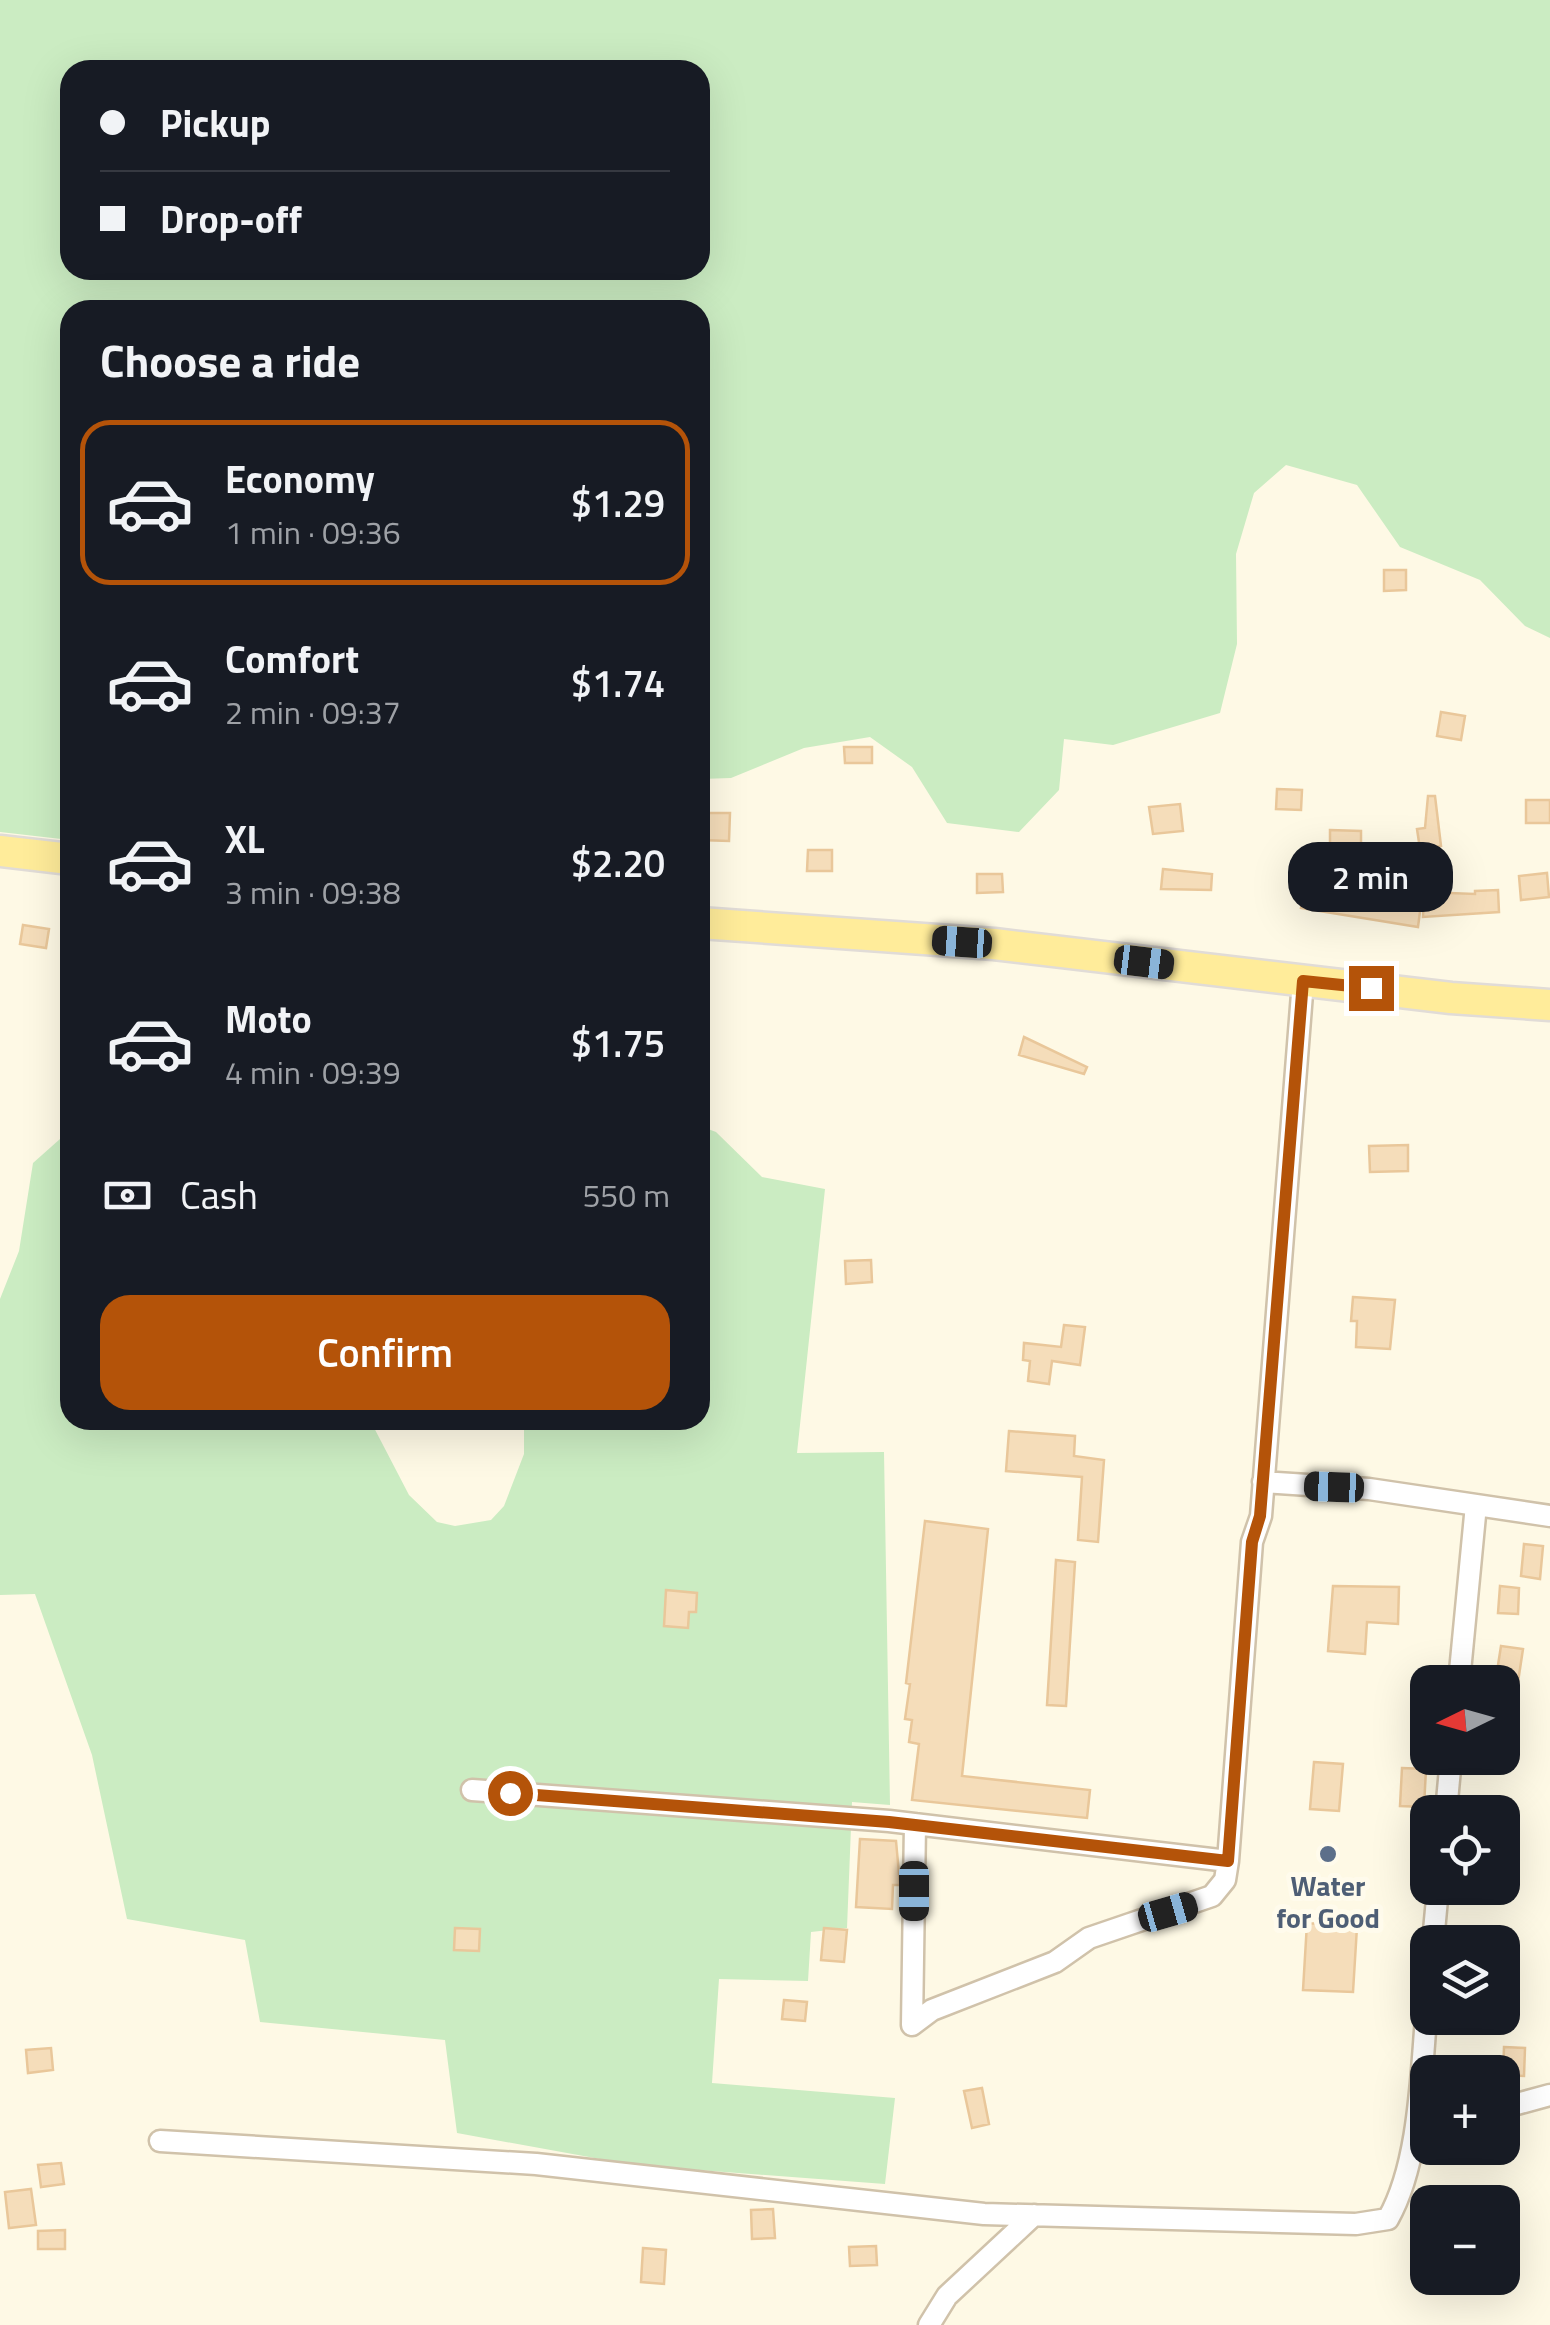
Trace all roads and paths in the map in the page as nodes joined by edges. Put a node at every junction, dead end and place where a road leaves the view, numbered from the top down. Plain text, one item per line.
1 (0, 851) edge
2 (60, 858) edge
3 (710, 924) edge
4 (1303, 981) junction
5 (1550, 1005) edge
6 (1263, 1482) junction
7 (1476, 1505) junction
8 (1550, 1516) edge
9 (1460, 1665) edge
10 (472, 1790) dead end
11 (915, 1824) junction
12 (1228, 1861) junction
13 (1550, 2094) edge
14 (1520, 2103) edge
15 (160, 2141) dead end
16 (1411, 2165) edge
17 (1034, 2216) junction
18 (929, 2325) edge

1 - 2 main road
3 - 4 main road
4 - 5 main road
4 - 6 street
6 - 7 street
6 - 12 street
7 - 8 street
7 - 9 street
10 - 11 street
11 - 12 street
11 - 12 street
13 - 14 street
15 - 17 street
16 - 17 street
17 - 18 street

